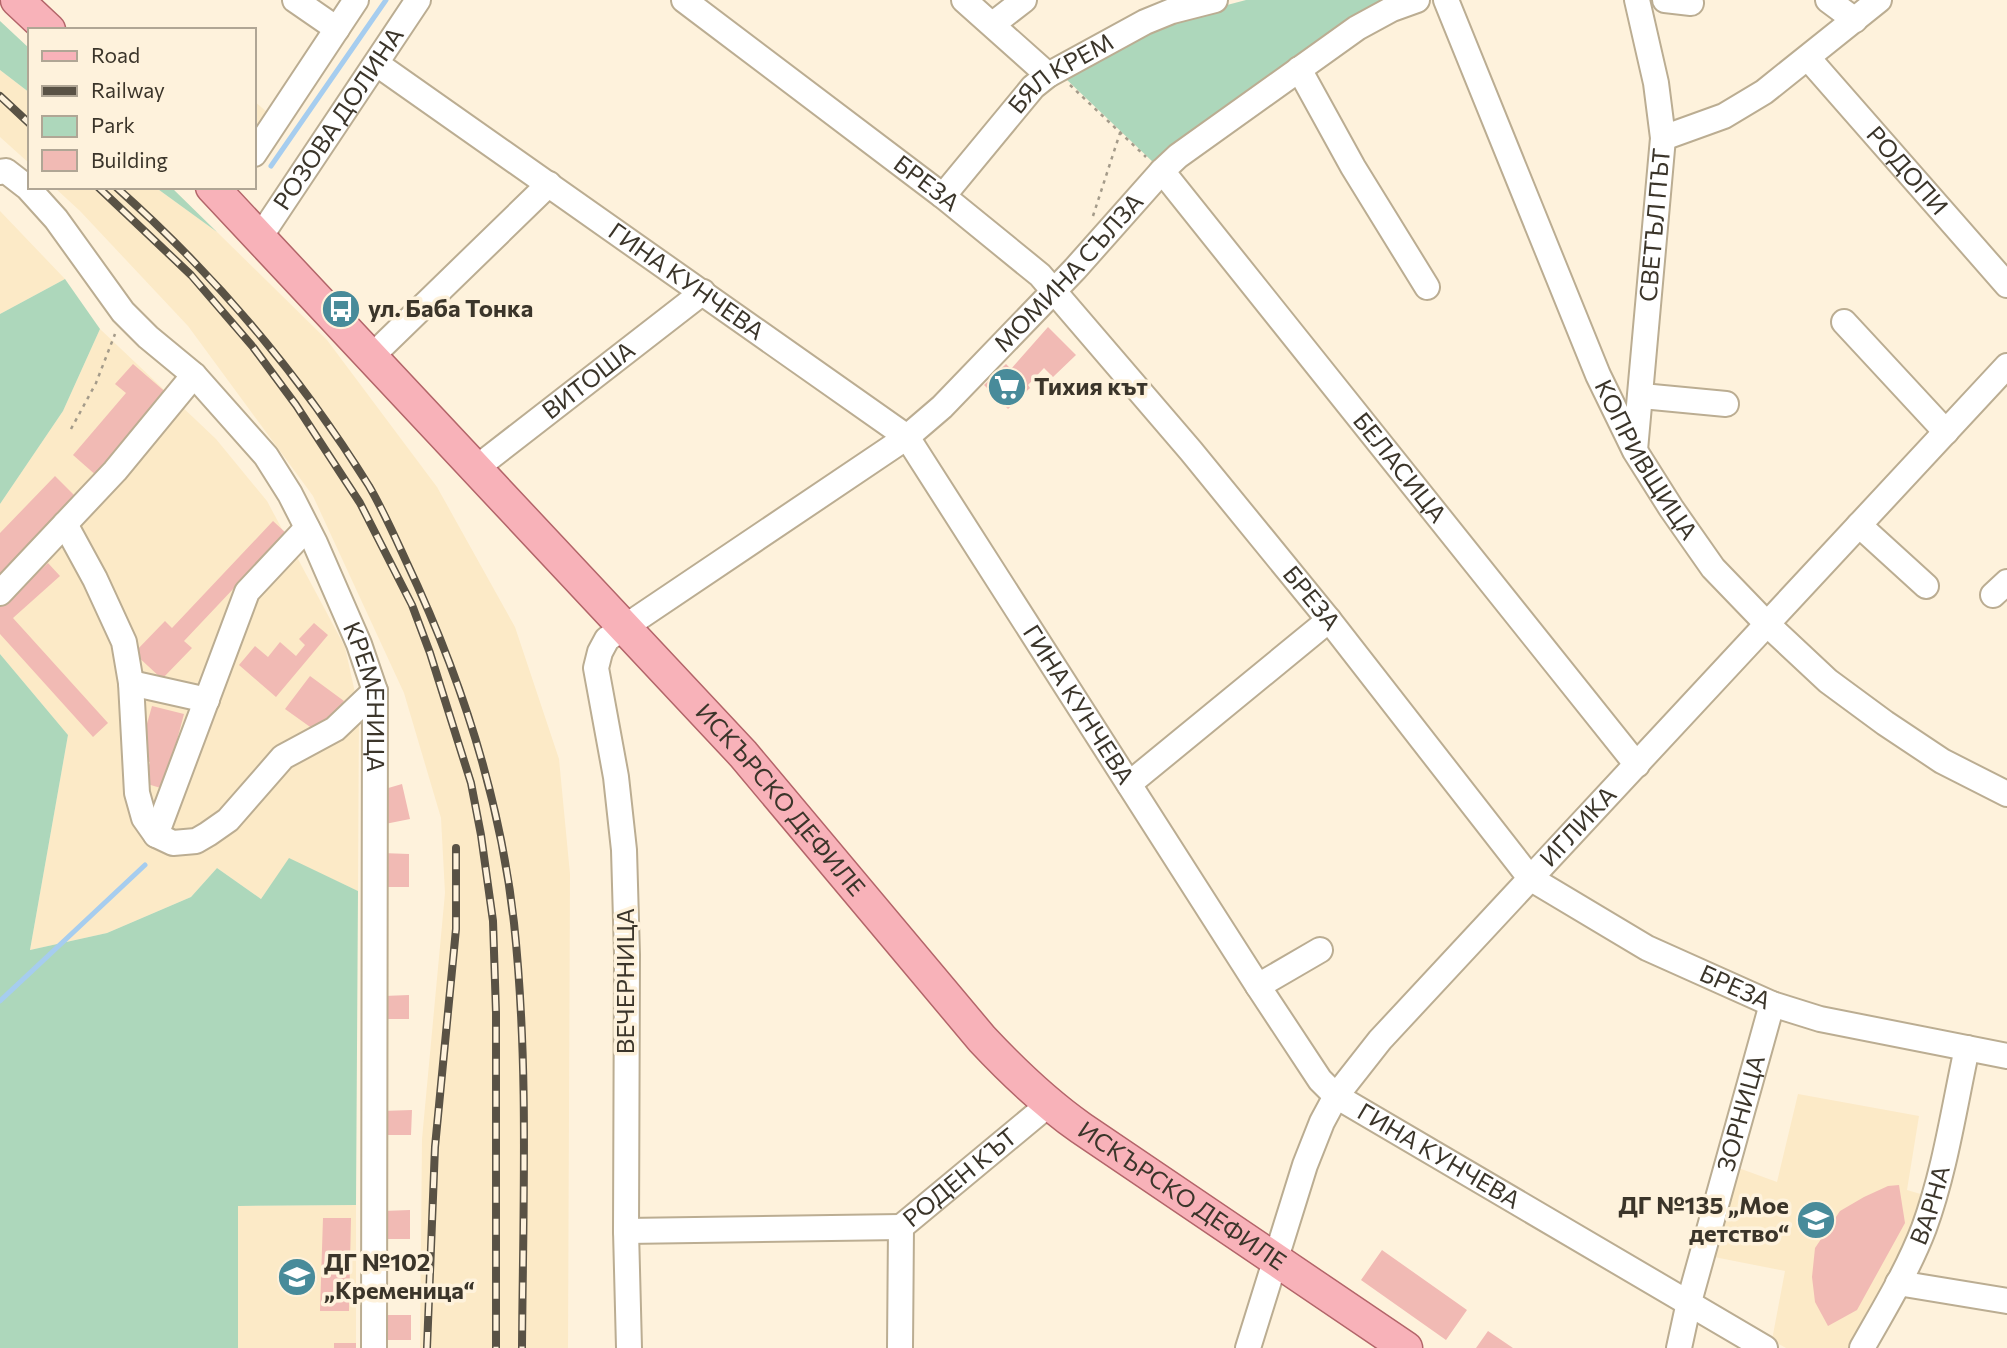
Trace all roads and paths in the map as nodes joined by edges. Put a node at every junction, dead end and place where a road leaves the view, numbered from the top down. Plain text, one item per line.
1 (17, 0) edge
2 (295, 0) edge
3 (356, 0) edge
4 (418, 0) edge
5 (684, 0) edge
6 (964, 0) edge
7 (1024, 0) edge
8 (1215, 0) edge
9 (1417, 0) edge
10 (1446, 0) edge
11 (1637, 0) edge
12 (1665, 0) edge
13 (1828, 0) edge
14 (1880, 0) edge
15 (1691, 3) dead end
16 (1170, 5) edge
17 (1856, 20) junction
18 (993, 24) junction
19 (47, 28) edge
20 (337, 29) junction
21 (1808, 58) junction
22 (377, 64) junction
23 (1299, 69) junction
24 (1051, 73) junction
25 (1120, 133) junction
26 (1663, 138) junction
27 (256, 152) edge
28 (3, 171) edge
29 (1162, 171) junction
30 (549, 184) junction
31 (28, 188) edge
32 (29, 189) edge
33 (223, 191) edge
34 (943, 196) junction
35 (1091, 220) dead end
36 (260, 237) junction
37 (2007, 285) edge
38 (1427, 287) dead end
39 (1053, 291) junction
40 (703, 292) junction
41 (123, 312) junction
42 (1844, 322) dead end
43 (371, 357) junction
44 (2007, 366) edge
45 (194, 375) junction
46 (1642, 396) junction
47 (1726, 404) dead end
48 (71, 429) dead end
49 (1946, 432) junction
50 (907, 437) junction
51 (1635, 451) junction
52 (475, 469) junction
53 (65, 524) junction
54 (1859, 525) junction
55 (307, 528) junction
56 (1926, 586) dead end
57 (0, 593) edge
58 (1329, 620) junction
59 (1767, 624) junction
60 (624, 628) junction
61 (131, 683) junction
62 (375, 691) junction
63 (207, 700) junction
64 (1637, 765) junction
65 (1129, 784) junction
66 (2007, 794) edge
67 (156, 835) junction
68 (1530, 878) junction
69 (1320, 950) dead end
70 (1258, 986) junction
71 (1772, 1004) junction
72 (1967, 1048) junction
73 (2007, 1056) edge
74 (1336, 1096) junction
75 (1048, 1105) junction
76 (901, 1227) junction
77 (626, 1231) junction
78 (1275, 1261) junction
79 (1898, 1283) junction
80 (2007, 1301) edge
81 (1689, 1303) junction
82 (374, 1348) edge
83 (629, 1348) edge
84 (900, 1348) edge
85 (1248, 1348) edge
86 (1406, 1348) edge
87 (1679, 1348) edge
88 (1765, 1348) edge
89 (1862, 1348) edge

1 - 19 main road
2 - 20 street
3 - 20 street, РОЗОВА ДОЛИНА
4 - 22 street, РОЗОВА ДОЛИНА
5 - 34 street, БРЕЗА
6 - 18 street
7 - 18 street
8 - 16 street, БЯЛ КРЕМ
9 - 23 street, МОМИНА СЪЛЗА
10 - 51 street, КОПРИВЩИЦА
11 - 26 street, СВЕТЪЛ ПЪТ
12 - 15 street
13 - 17 street
14 - 17 street
16 - 24 street, БЯЛ КРЕМ
17 - 21 street
18 - 24 street
20 - 27 street, РОЗОВА ДОЛИНА
21 - 26 street
21 - 37 street, РОДОПИ
22 - 30 street, ГИНА КУНЧЕВА
22 - 36 street, РОЗОВА ДОЛИНА
23 - 29 street, МОМИНА СЪЛЗА
23 - 38 street
24 - 25 path
24 - 34 street, БЯЛ КРЕМ
25 - 29 path
25 - 35 path
26 - 46 street, СВЕТЪЛ ПЪТ
28 - 31 street, КРЕМЕНИЦА
29 - 39 street, МОМИНА СЪЛЗА
29 - 64 street, БЕЛАСИЦА
30 - 40 street, ГИНА КУНЧЕВА
30 - 43 street
32 - 41 street, КРЕМЕНИЦА
33 - 36 main road, ИСКЪРСКО ДЕФИЛЕ
34 - 39 street, БРЕЗА
36 - 43 main road, ИСКЪРСКО ДЕФИЛЕ
39 - 50 street, МОМИНА СЪЛЗА
39 - 58 street, БРЕЗА
40 - 50 street, ГИНА КУНЧЕВА
40 - 52 street, ВИТОША
41 - 45 street, КРЕМЕНИЦА
41 - 48 path
42 - 49 street
43 - 52 main road, ИСКЪРСКО ДЕФИЛЕ
44 - 49 street, ИГЛИКА
45 - 53 street
45 - 55 street, КРЕМЕНИЦА
46 - 47 street
46 - 51 street, СВЕТЪЛ ПЪТ
49 - 54 street, ИГЛИКА
50 - 60 street, МОМИНА СЪЛЗА
50 - 65 street, ГИНА КУНЧЕВА
51 - 59 street, КОПРИВЩИЦА
52 - 60 main road, ИСКЪРСКО ДЕФИЛЕ
53 - 57 street
53 - 61 street
54 - 56 street
54 - 59 street, ИГЛИКА
55 - 62 street, КРЕМЕНИЦА
55 - 63 street
58 - 65 street
58 - 68 street, БРЕЗА
59 - 64 street, ИГЛИКА
59 - 66 street, КОПРИВЩИЦА
60 - 75 main road, ИСКЪРСКО ДЕФИЛЕ
60 - 77 street, ВЕЧЕРНИЦА
61 - 63 street
61 - 67 street
62 - 67 street
62 - 82 street, КРЕМЕНИЦА
63 - 67 street
64 - 68 street, ИГЛИКА
65 - 70 street, ГИНА КУНЧЕВА
68 - 71 street, БРЕЗА
68 - 74 street, ИГЛИКА
69 - 70 street
70 - 74 street, ГИНА КУНЧЕВА
71 - 72 street, БРЕЗА
71 - 81 street, ЗОРНИЦА
72 - 73 street, БРЕЗА
72 - 79 street, ВАРНА
74 - 78 street, ИГЛИКА
74 - 81 street, ГИНА КУНЧЕВА
75 - 76 street, РОДЕН КЪТ
75 - 78 main road, ИСКЪРСКО ДЕФИЛЕ
76 - 77 street
76 - 84 street, РОДЕН КЪТ
77 - 83 street, ВЕЧЕРНИЦА
78 - 85 street, ИГЛИКА
78 - 86 main road, ИСКЪРСКО ДЕФИЛЕ
79 - 80 street
79 - 89 street, ВАРНА
81 - 87 street, ЗОРНИЦА
81 - 88 street, ГИНА КУНЧЕВА

